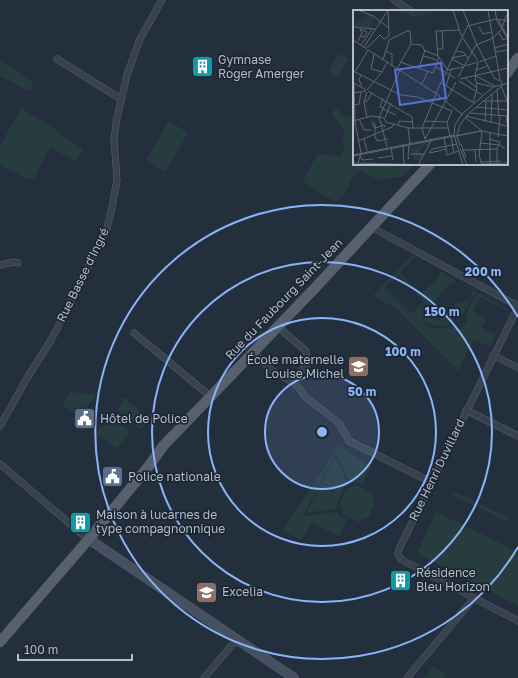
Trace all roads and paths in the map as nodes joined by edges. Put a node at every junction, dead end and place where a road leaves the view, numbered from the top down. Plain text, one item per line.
1 (162, 0) edge
2 (394, 0) edge
3 (409, 10) edge
4 (58, 58) dead end
5 (518, 59) edge
6 (508, 72) edge
7 (120, 99) junction
8 (429, 165) edge
9 (372, 227) junction
10 (18, 263) dead end
11 (0, 265) edge
12 (518, 306) edge
13 (278, 325) junction
14 (134, 333) dead end
15 (252, 352) junction
16 (493, 355) junction
17 (518, 368) edge
18 (292, 382) junction
19 (210, 396) junction
20 (466, 410) junction
21 (0, 426) edge
22 (518, 436) edge
23 (158, 452) junction
24 (0, 464) edge
25 (431, 482) junction
26 (89, 536) junction
27 (474, 598) junction
28 (518, 621) edge
29 (237, 639) junction
30 (0, 642) edge
31 (204, 678) edge
32 (294, 678) edge
33 (407, 678) edge

1 - 7 street, Rue Basse d'Ingré
2 - 3 street
4 - 7 street
5 - 6 main road
7 - 21 street, Rue Basse d'Ingré
8 - 9 main road, Rue du Faubourg Saint-Jean
9 - 12 street
9 - 13 main road, Rue du Faubourg Saint-Jean
10 - 11 street
12 - 16 street, Rue Henri Duvillard
13 - 15 main road, Rue du Faubourg Saint-Jean
13 - 18 street
14 - 19 street
15 - 18 street
15 - 19 main road, Rue du Faubourg Saint-Jean
16 - 17 street
16 - 20 street, Rue Henri Duvillard
18 - 25 street
19 - 23 main road, Rue du Faubourg Saint-Jean
20 - 22 street
20 - 25 street, Rue Henri Duvillard
23 - 26 main road, Rue du Faubourg Saint-Jean
23 - 26 main road, Rue du Faubourg Saint-Jean
24 - 26 street
25 - 27 street, Rue Henri Duvillard
26 - 29 main road
26 - 30 main road, Rue du Faubourg Saint-Jean
27 - 28 street
27 - 33 street
29 - 31 street
29 - 32 main road

